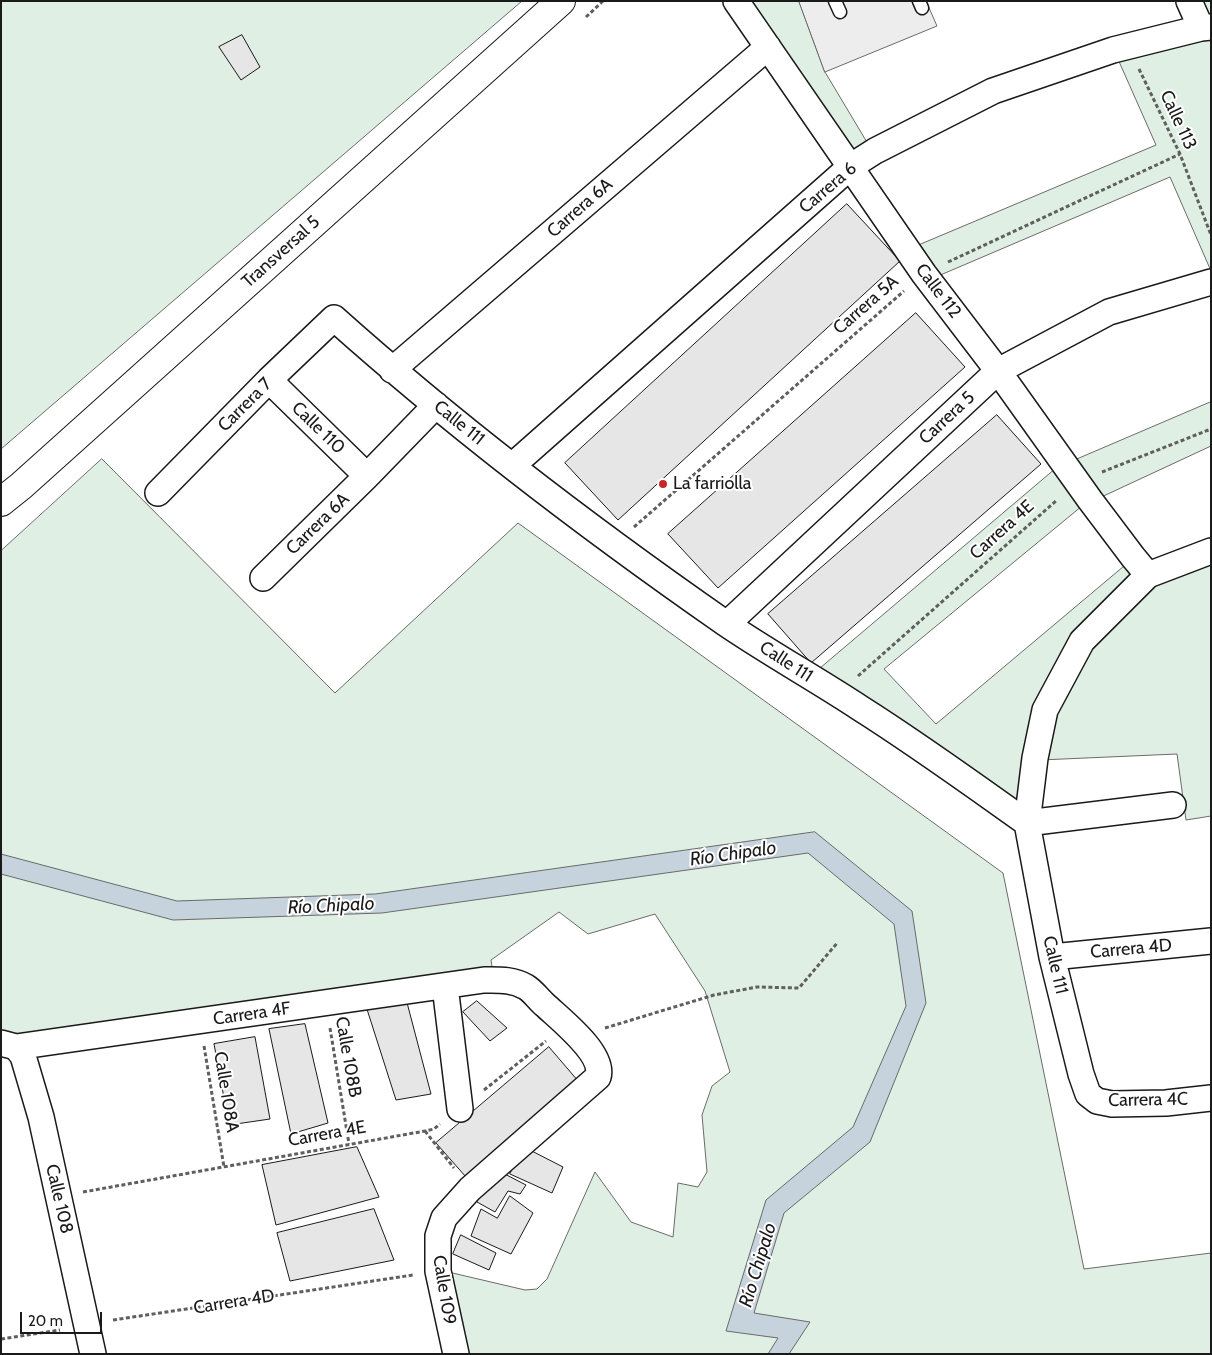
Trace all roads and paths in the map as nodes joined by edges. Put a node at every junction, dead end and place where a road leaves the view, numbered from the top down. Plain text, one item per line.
1 (561, 1) edge
2 (736, 1) edge
3 (1189, 1) edge
4 (1206, 27) edge
5 (1128, 46) junction
6 (768, 47) junction
7 (1180, 154) junction
8 (850, 168) junction
9 (1211, 235) edge
10 (924, 274) junction
11 (1211, 282) edge
12 (334, 318) joint
13 (392, 370) junction
14 (998, 371) junction
15 (269, 380) junction
16 (436, 405) junction
17 (1211, 429) edge
18 (512, 466) junction
19 (367, 476) junction
20 (1077, 482) junction
21 (158, 493) dead end
22 (1, 502) edge
23 (614, 544) junction
24 (1211, 551) edge
25 (1148, 575) junction
26 (263, 578) dead end
27 (727, 624) junction
28 (838, 694) junction
29 (1173, 805) dead end
30 (1027, 823) junction
31 (838, 942) dead end
32 (1211, 942) edge
33 (1052, 957) junction
34 (504, 980) joint
35 (444, 986) junction
36 (325, 1003) junction
37 (200, 1021) junction
38 (572, 1030) junction
39 (8, 1045) edge
40 (1088, 1094) joint
41 (1211, 1098) edge
42 (460, 1109) junction
43 (425, 1131) junction
44 (349, 1144) junction
45 (224, 1167) junction
46 (470, 1189) junction
47 (58, 1196) junction
48 (438, 1271) junction
49 (87, 1324) junction
50 (1, 1340) edge
51 (93, 1354) edge
52 (456, 1354) edge

1 - 22 main road, Transversal 5
2 - 6 street, Calle 112
3 - 4 street
4 - 5 street, Carrera 6
5 - 7 path, Calle 113
5 - 8 street, Carrera 6
6 - 8 street, Calle 112
6 - 13 street, Carrera 6A
7 - 9 path, Calle 113
7 - 10 path, Carrera 5A
8 - 10 street, Calle 112
8 - 18 street, Carrera 6
10 - 14 street, Calle 112
10 - 23 path, Carrera 5A
11 - 14 street, Carrera 5
12 - 13 street, Calle 111
12 - 15 street, Carrera 7
13 - 16 street, Calle 111
14 - 20 street, Calle 112
14 - 27 street, Carrera 5
15 - 19 street, Calle 110
15 - 21 street, Carrera 7
16 - 18 street, Calle 111
16 - 19 street, Carrera 6A
17 - 20 path, Carrera 4E
18 - 23 street, Calle 111
19 - 26 street, Carrera 6A
20 - 25 street, Calle 112
20 - 28 path, Carrera 4E
23 - 27 street, Calle 111
24 - 25 street
25 - 30 street
27 - 28 street, Calle 111
28 - 30 street, Calle 111
29 - 30 street
30 - 33 street, Calle 111
31 - 38 path
32 - 33 street, Carrera 4D
33 - 40 street, Calle 111
34 - 35 street, Carrera 4F
34 - 38 street, Calle 109
35 - 36 street, Carrera 4F
35 - 42 street
36 - 37 street, Carrera 4F
36 - 44 path, Calle 108B
37 - 39 street, Carrera 4F
37 - 45 path, Calle 108A
38 - 42 path, Carrera 4E
38 - 46 street, Calle 109
39 - 47 street, Calle 108
40 - 41 street, Carrera 4C
42 - 43 path, Carrera 4E
43 - 44 path, Carrera 4E
43 - 46 path
44 - 45 path, Carrera 4E
45 - 47 path, Carrera 4E
46 - 48 street, Calle 109
47 - 49 street, Calle 108
48 - 49 path, Carrera 4D
48 - 52 street, Calle 109
49 - 50 path, Carrera 4D
49 - 51 street, Calle 108

